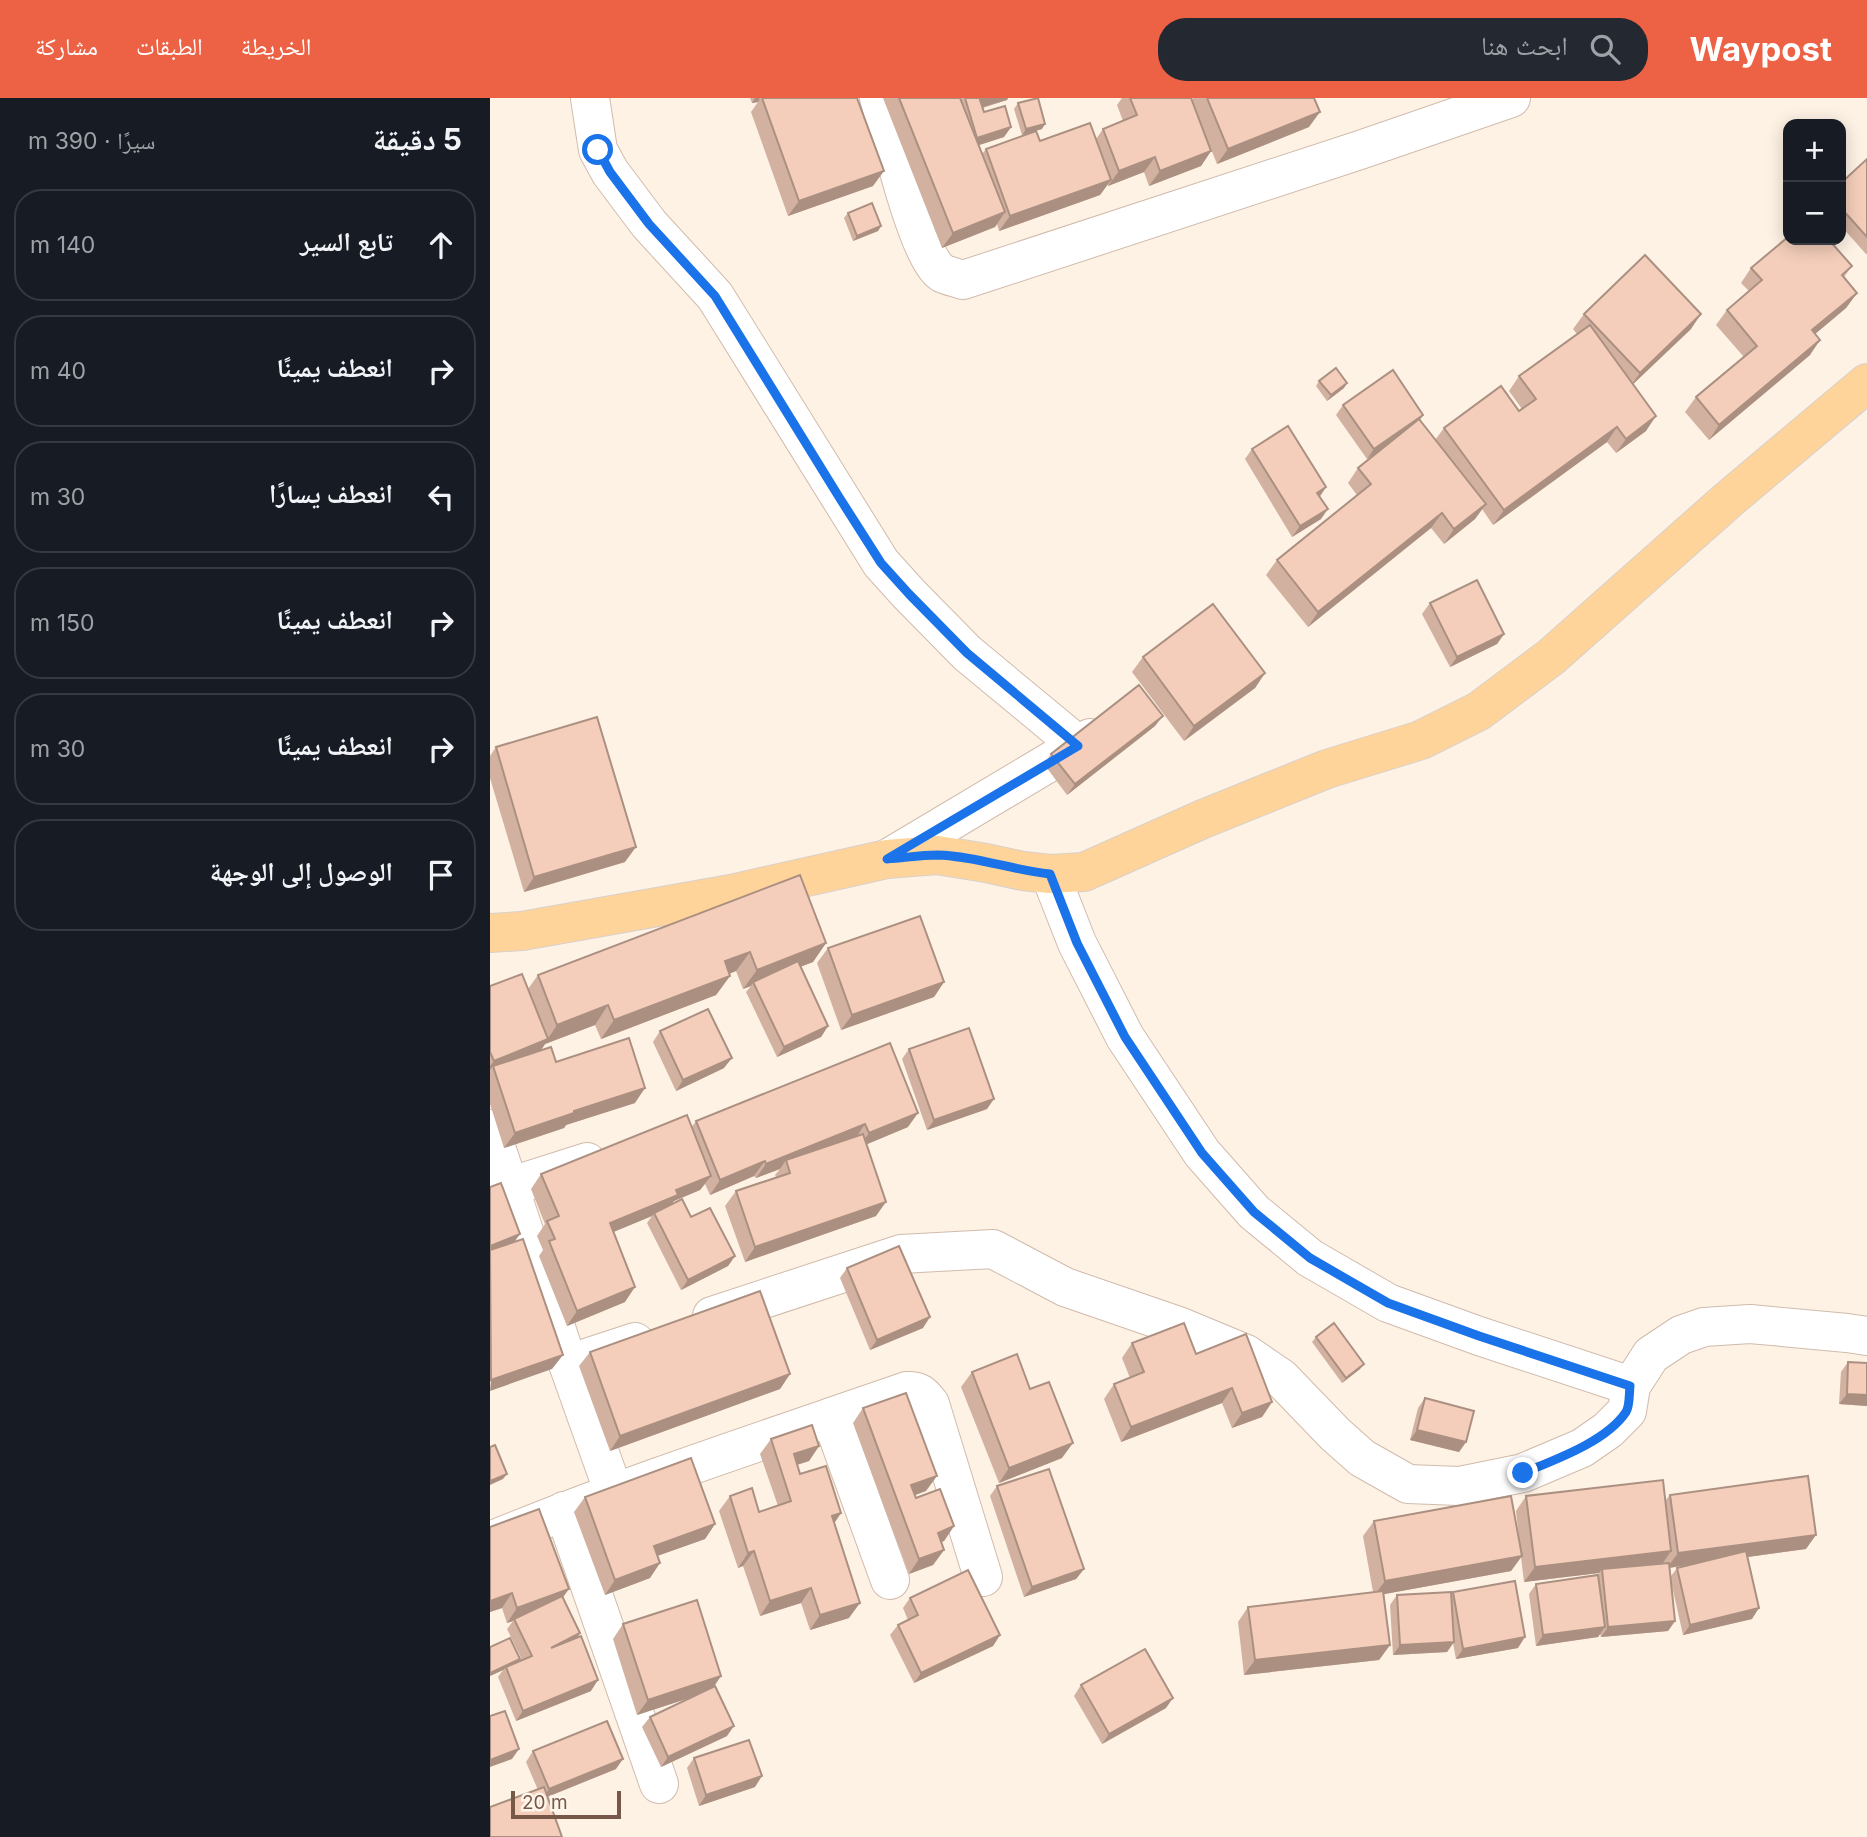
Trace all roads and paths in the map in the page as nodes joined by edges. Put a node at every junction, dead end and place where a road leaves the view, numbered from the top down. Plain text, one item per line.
1 (590, 98) edge
2 (879, 98) edge
3 (1511, 98) edge
4 (1867, 383) edge
5 (1121, 720) edge
6 (1078, 746) junction
7 (887, 859) junction
8 (1050, 874) junction
9 (490, 933) edge
10 (490, 1129) edge
11 (613, 1154) edge
12 (509, 1187) junction
13 (1867, 1336) edge
14 (568, 1364) junction
15 (1630, 1386) junction
16 (831, 1417) junction
17 (614, 1493) junction
18 (564, 1511) junction
19 (490, 1541) edge
20 (983, 1577) dead end
21 (890, 1580) dead end
22 (659, 1784) dead end

1 - 6 street
2 - 3 street
4 - 8 main road
5 - 6 street
6 - 7 street
7 - 8 main road
7 - 9 main road
8 - 15 street
10 - 12 street
11 - 12 street
12 - 14 street
13 - 15 street
14 - 15 street
14 - 17 street
16 - 17 street
16 - 20 street
16 - 21 street
17 - 18 street
18 - 19 street
18 - 22 street

